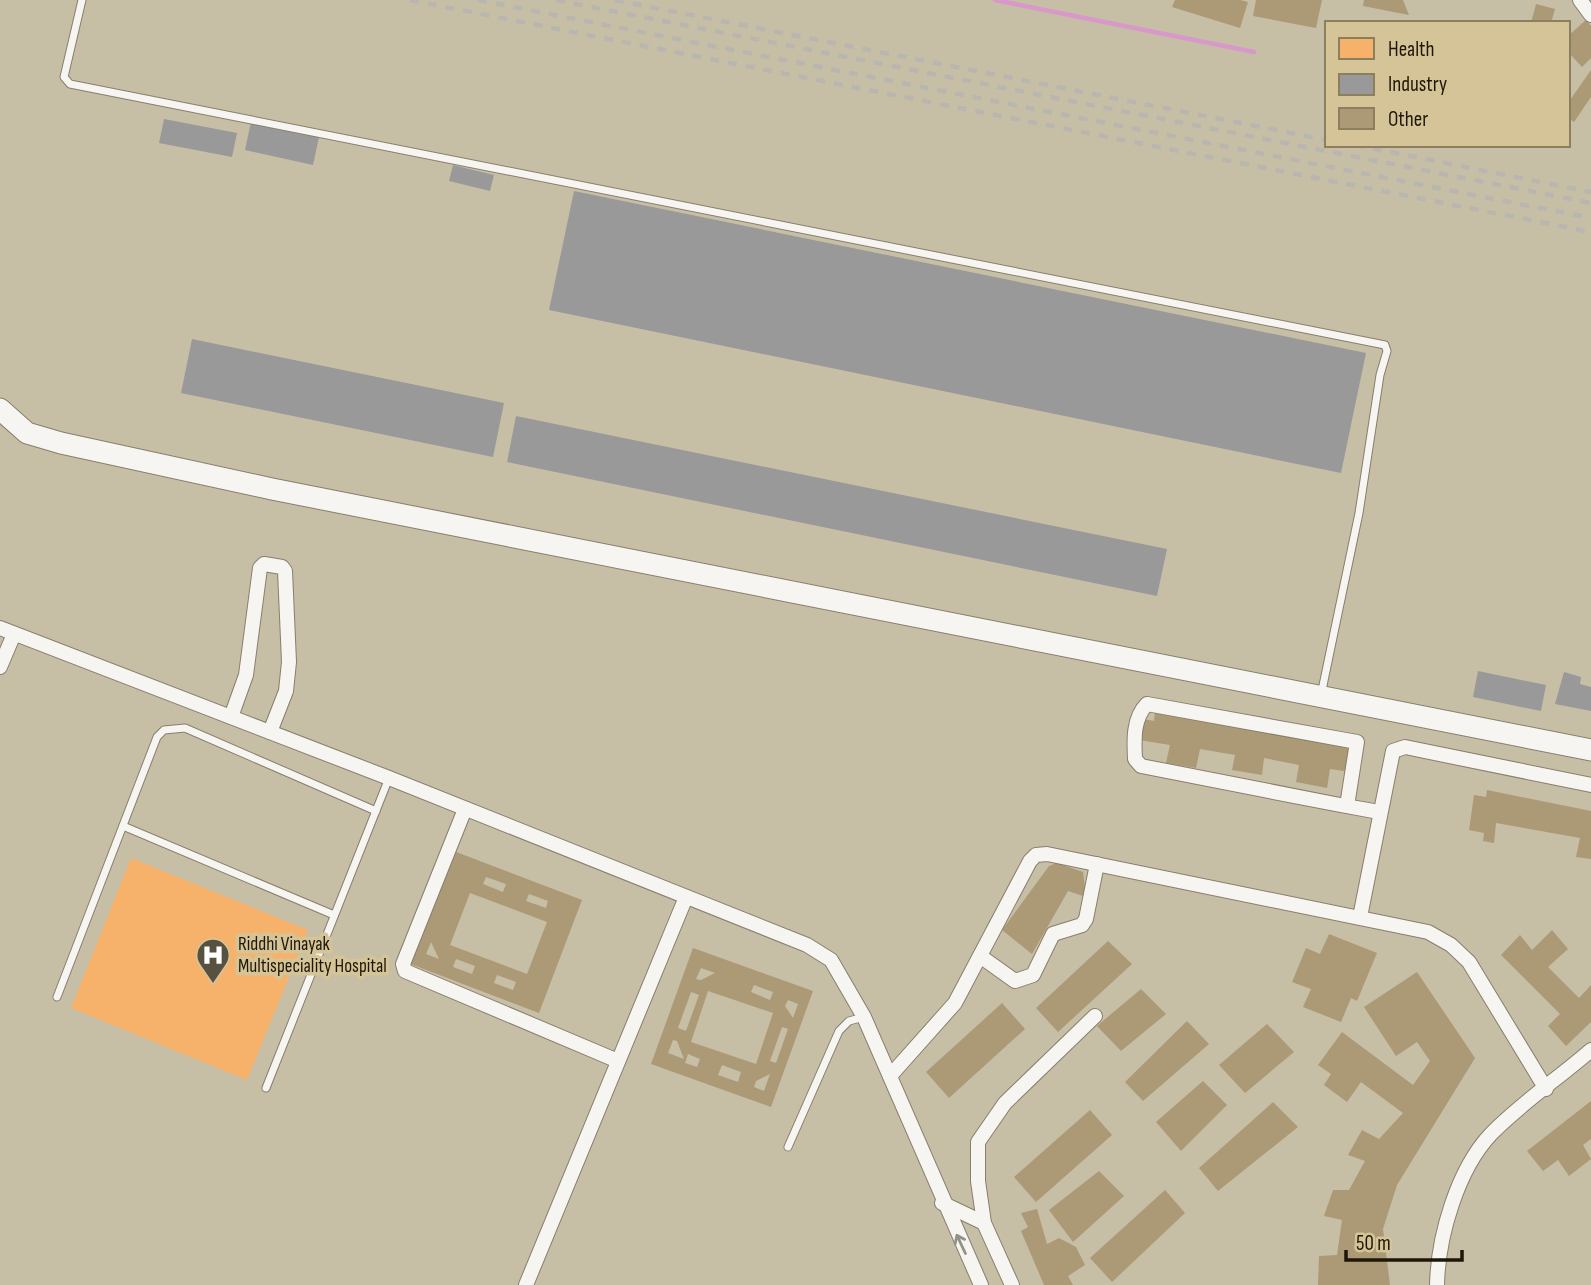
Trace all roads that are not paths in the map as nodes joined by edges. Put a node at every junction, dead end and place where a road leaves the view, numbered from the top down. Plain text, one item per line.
1 (82, 0) edge
2 (1580, 0) edge
3 (1591, 15) edge
4 (0, 409) edge
5 (7, 631) edge
6 (0, 667) edge
7 (1321, 696) junction
8 (231, 717) junction
9 (270, 732) junction
10 (1591, 750) edge
11 (389, 778) junction
12 (1591, 785) edge
13 (1347, 806) junction
14 (465, 809) junction
15 (376, 811) junction
16 (1379, 812) junction
17 (123, 826) junction
18 (1097, 864) junction
19 (686, 897) junction
20 (334, 915) junction
21 (1360, 917) junction
22 (980, 956) junction
23 (57, 997) dead end
24 (1095, 1016) dead end
25 (864, 1017) junction
26 (1591, 1050) edge
27 (618, 1061) junction
28 (890, 1076) junction
29 (266, 1088) dead end
30 (1546, 1089) junction
31 (788, 1147) dead end
32 (942, 1203) junction
33 (984, 1223) junction
34 (526, 1285) edge
35 (981, 1285) edge
36 (1012, 1285) edge
37 (1437, 1285) edge

1 - 7 lane
2 - 3 street
4 - 7 street
5 - 6 street
5 - 8 street
7 - 10 street
8 - 9 street
8 - 9 street
9 - 11 street
11 - 14 street
11 - 15 lane
12 - 16 street
13 - 13 street
13 - 16 street
14 - 19 street
14 - 27 street
15 - 17 lane
15 - 20 lane
16 - 21 street
17 - 20 lane
17 - 23 lane
18 - 21 street
18 - 22 street
18 - 22 street
19 - 25 street
19 - 27 street
20 - 29 lane
21 - 30 street
22 - 28 street
24 - 33 street
25 - 28 street
25 - 31 lane
26 - 30 street
27 - 34 street
28 - 32 street
30 - 37 street
32 - 33 street
35 -> 32 street
33 - 36 street

